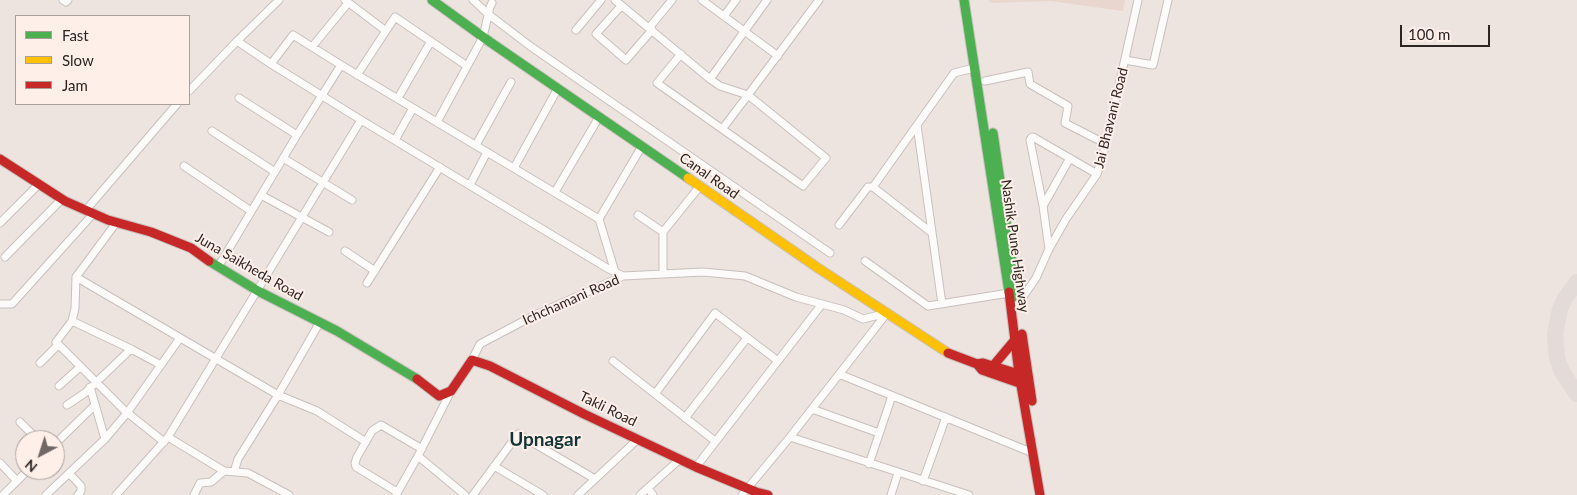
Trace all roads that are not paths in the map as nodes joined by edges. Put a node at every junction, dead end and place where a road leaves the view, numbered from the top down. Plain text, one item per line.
1 (63, 0) edge
2 (68, 0) edge
3 (278, 0) edge
4 (432, 0) edge
5 (473, 0) edge
6 (601, 0) edge
7 (672, 0) edge
8 (702, 0) edge
9 (736, 0) edge
10 (767, 0) edge
11 (820, 0) edge
12 (964, 0) edge
13 (972, 0) edge
14 (1138, 0) edge
15 (1168, 0) edge
16 (347, 1) edge
17 (492, 3) dead end
18 (618, 3) edge
19 (488, 14) junction
20 (724, 16) junction
21 (650, 29) junction
22 (576, 30) dead end
23 (386, 31) junction
24 (744, 31) junction
25 (483, 37) junction
26 (237, 41) junction
27 (431, 41) junction
28 (312, 47) junction
29 (681, 54) junction
30 (778, 56) junction
31 (1125, 60) junction
32 (271, 64) junction
33 (341, 65) junction
34 (467, 66) junction
35 (974, 68) junction
36 (357, 75) junction
37 (710, 78) junction
38 (985, 81) junction
39 (511, 82) dead end
40 (558, 88) junction
41 (190, 90) edge
42 (748, 94) junction
43 (323, 95) junction
44 (239, 98) dead end
45 (398, 98) junction
46 (176, 105) edge
47 (413, 108) junction
48 (599, 117) junction
49 (361, 120) junction
50 (437, 122) junction
51 (917, 125) junction
52 (723, 128) junction
53 (212, 131) dead end
54 (297, 135) junction
55 (395, 140) junction
56 (1106, 144) junction
57 (476, 145) junction
58 (642, 146) junction
59 (487, 152) junction
60 (283, 158) junction
61 (1070, 158) junction
62 (0, 159) edge
63 (184, 166) dead end
64 (440, 167) junction
65 (514, 168) junction
66 (275, 172) junction
67 (1097, 174) junction
68 (322, 182) junction
69 (39, 184) junction
70 (470, 185) junction
71 (700, 186) junction
72 (873, 187) junction
73 (555, 192) junction
74 (261, 195) junction
75 (62, 199) junction
76 (352, 200) dead end
77 (1043, 206) junction
78 (251, 211) junction
79 (89, 212) junction
80 (638, 216) dead end
81 (302, 217) junction
82 (599, 218) junction
83 (0, 223) edge
84 (116, 223) junction
85 (839, 225) dead end
86 (329, 232) dead end
87 (663, 232) junction
88 (932, 233) junction
89 (1049, 249) junction
90 (345, 251) dead end
91 (830, 254) dead end
92 (5, 257) dead end
93 (865, 261) dead end
94 (218, 268) junction
95 (375, 271) junction
96 (615, 272) junction
97 (663, 274) junction
98 (623, 276) junction
99 (76, 277) junction
100 (367, 283) dead end
101 (258, 291) junction
102 (1009, 293) junction
103 (0, 304) edge
104 (822, 304) junction
105 (942, 304) junction
106 (1018, 304) junction
107 (887, 313) junction
108 (72, 321) junction
109 (320, 322) junction
110 (180, 338) junction
111 (747, 338) junction
112 (1014, 340) junction
113 (58, 345) junction
114 (132, 349) junction
115 (216, 358) junction
116 (472, 360) junction
117 (613, 361) dead end
118 (778, 362) junction
119 (40, 364) dead end
120 (977, 364) junction
121 (161, 365) junction
122 (993, 366) junction
123 (80, 367) junction
124 (839, 374) junction
125 (1019, 374) junction
126 (1029, 376) junction
127 (93, 384) junction
128 (1025, 385) junction
129 (59, 386) dead end
130 (451, 391) junction
131 (278, 394) junction
132 (655, 394) junction
133 (892, 396) junction
134 (68, 405) dead end
135 (95, 405) junction
136 (812, 409) junction
137 (127, 413) junction
138 (685, 418) junction
139 (946, 418) junction
140 (20, 422) dead end
141 (28, 430) edge
142 (879, 433) junction
143 (65, 434) edge
144 (790, 437) junction
145 (105, 439) junction
146 (166, 439) junction
147 (638, 439) junction
148 (366, 442) junction
149 (715, 442) junction
150 (420, 452) junction
151 (1033, 453) junction
152 (680, 459) junction
153 (0, 463) edge
154 (869, 464) junction
155 (494, 466) junction
156 (696, 466) junction
157 (224, 471) junction
158 (234, 472) junction
159 (69, 473) junction
160 (898, 473) junction
161 (594, 479) junction
162 (17, 481) joint
163 (923, 481) junction
164 (648, 488) junction
165 (745, 492) edge
166 (396, 494) edge
167 (3, 495) edge
168 (46, 495) edge
169 (78, 495) edge
170 (116, 495) edge
171 (194, 495) edge
172 (290, 495) edge
173 (465, 495) edge
174 (473, 495) edge
175 (543, 495) edge
176 (578, 495) edge
177 (640, 495) edge
178 (653, 495) edge
179 (768, 495) edge
180 (891, 495) edge
181 (969, 495) edge
182 (1040, 495) edge
183 (1046, 495) edge

1 - 2 street
3 - 26 street
4 - 25 main road, Canal Road
5 - 19 street
6 - 22 street
7 - 21 street
8 - 20 street
9 - 20 street
10 - 24 street
11 - 30 street
12 - 35 main road, Nashik Pune Highway
13 - 38 main road, Nashik Pune Highway
14 - 31 street, Jai Bhavani Road
15 - 31 street
16 - 23 street
16 - 28 street
17 - 19 street
18 - 21 street
18 - 21 street
19 - 25 street
19 - 91 street
20 - 24 street
21 - 29 street
23 - 27 street
23 - 36 street
24 - 30 street
24 - 37 street
25 - 34 street
25 - 40 main road, Canal Road
26 - 32 street
26 - 41 street
27 - 34 street
27 - 45 street
28 - 32 street
28 - 33 street
29 - 37 street
29 - 52 street
30 - 42 street
31 - 56 street, Jai Bhavani Road
32 - 43 street
33 - 36 street
33 - 43 street
34 - 50 street
35 - 51 street
35 - 102 main road, Nashik Pune Highway
36 - 45 street
37 - 42 street
38 - 56 street
38 - 106 main road, Nashik Pune Highway
39 - 57 street
40 - 48 main road, Canal Road
40 - 65 street
42 - 52 street
42 - 52 street
43 - 49 street
43 - 54 street
44 - 54 street
45 - 47 street
46 - 79 street
47 - 50 street
47 - 55 street
48 - 58 main road, Canal Road
48 - 73 street
49 - 55 street
49 - 68 street
50 - 57 street
51 - 72 street
51 - 88 street
53 - 66 street
54 - 60 street
55 - 64 street
56 - 67 street, Jai Bhavani Road
57 - 59 street
58 - 71 main road, Canal Road
58 - 82 street
59 - 65 street
59 - 70 street
60 - 66 street
60 - 68 street
61 - 67 street
61 - 77 street
61 - 77 street
62 - 69 main road, Juna Saikheda Road
63 - 78 street
64 - 70 street
64 - 95 street
65 - 73 street
66 - 74 street
67 - 89 street, Jai Bhavani Road
68 - 76 street
68 - 81 street
69 - 75 main road, Juna Saikheda Road
69 - 83 street
70 - 96 street
71 - 87 street
71 - 107 main road, Canal Road
72 - 85 street
72 - 88 street
73 - 82 street
74 - 78 street
74 - 81 street
75 - 79 main road, Juna Saikheda Road
75 - 92 street
77 - 89 street
78 - 94 street
79 - 84 main road, Juna Saikheda Road
79 - 103 street
80 - 87 street
81 - 86 street
81 - 101 street
82 - 96 street
84 - 94 main road, Juna Saikheda Road
84 - 99 street
87 - 97 street
88 - 105 street
89 - 106 street, Jai Bhavani Road
90 - 95 street
93 - 105 street
94 - 101 main road, Juna Saikheda Road
95 - 100 street
96 - 98 street
97 - 98 street, Ichchamani Road
97 - 104 street, Ichchamani Road
98 - 116 street, Ichchamani Road
99 - 108 street
99 - 110 street
101 - 109 main road, Juna Saikheda Road
101 - 115 street
102 - 105 street
102 - 112 main road, Nashik Pune Highway
104 - 107 street, Ichchamani Road
104 - 118 street
106 - 126 main road, Nashik Pune Highway
107 - 120 main road, Canal Road
107 - 124 street
108 - 113 street
108 - 114 street
109 - 130 main road, Juna Saikheda Road
109 - 131 street
110 - 115 street
110 - 121 street
111 - 118 street
111 - 132 street
111 - 138 street
112 - 122 main road
112 - 125 main road, Nashik Pune Highway
113 - 119 street
113 - 123 street
114 - 121 street
114 - 127 street
115 - 131 street
115 - 146 street
116 - 130 main road
116 - 147 main road, Takli Road
117 - 132 street
118 - 149 street
120 - 122 main road, Canal Road
120 - 128 main road, Canal Road
121 - 137 street
122 - 125 main road, Canal Road
123 - 127 street
123 - 129 street
124 - 133 street
124 - 136 street
125 - 126 main road, Canal Road
125 - 128 main road, Nashik Pune Highway
126 - 128 main road, Nashik Pune Highway
127 - 134 street
127 - 135 street
127 - 137 street
128 - 151 main road, Nashik Pune Highway
128 - 183 main road, Nashik Pune Highway
130 - 150 street
131 - 148 street
131 - 158 street
132 - 138 street
133 - 139 street
133 - 142 street
135 - 143 street
135 - 145 street
136 - 142 street
136 - 144 street
137 - 145 street
137 - 146 street
138 - 149 street
139 - 151 street
139 - 163 street
140 - 141 street
142 - 154 street
144 - 154 street
144 - 165 street
145 - 159 street
146 - 157 street
146 - 170 street
147 - 152 main road, Takli Road
147 - 161 street
148 - 150 street
148 - 166 street
149 - 156 street
150 - 166 street
150 - 173 street
151 - 182 main road, Nashik Pune Highway
152 - 156 main road, Takli Road
152 - 164 street
153 - 162 street
154 - 160 street
155 - 161 street
155 - 174 street
155 - 175 street
156 - 165 main road, Takli Road
157 - 158 street
157 - 171 street
158 - 172 street
159 - 168 street
159 - 169 street
160 - 163 street
160 - 180 street
161 - 176 street
162 - 167 street
163 - 181 street
164 - 177 street
164 - 178 street
165 - 179 main road, Takli Road

